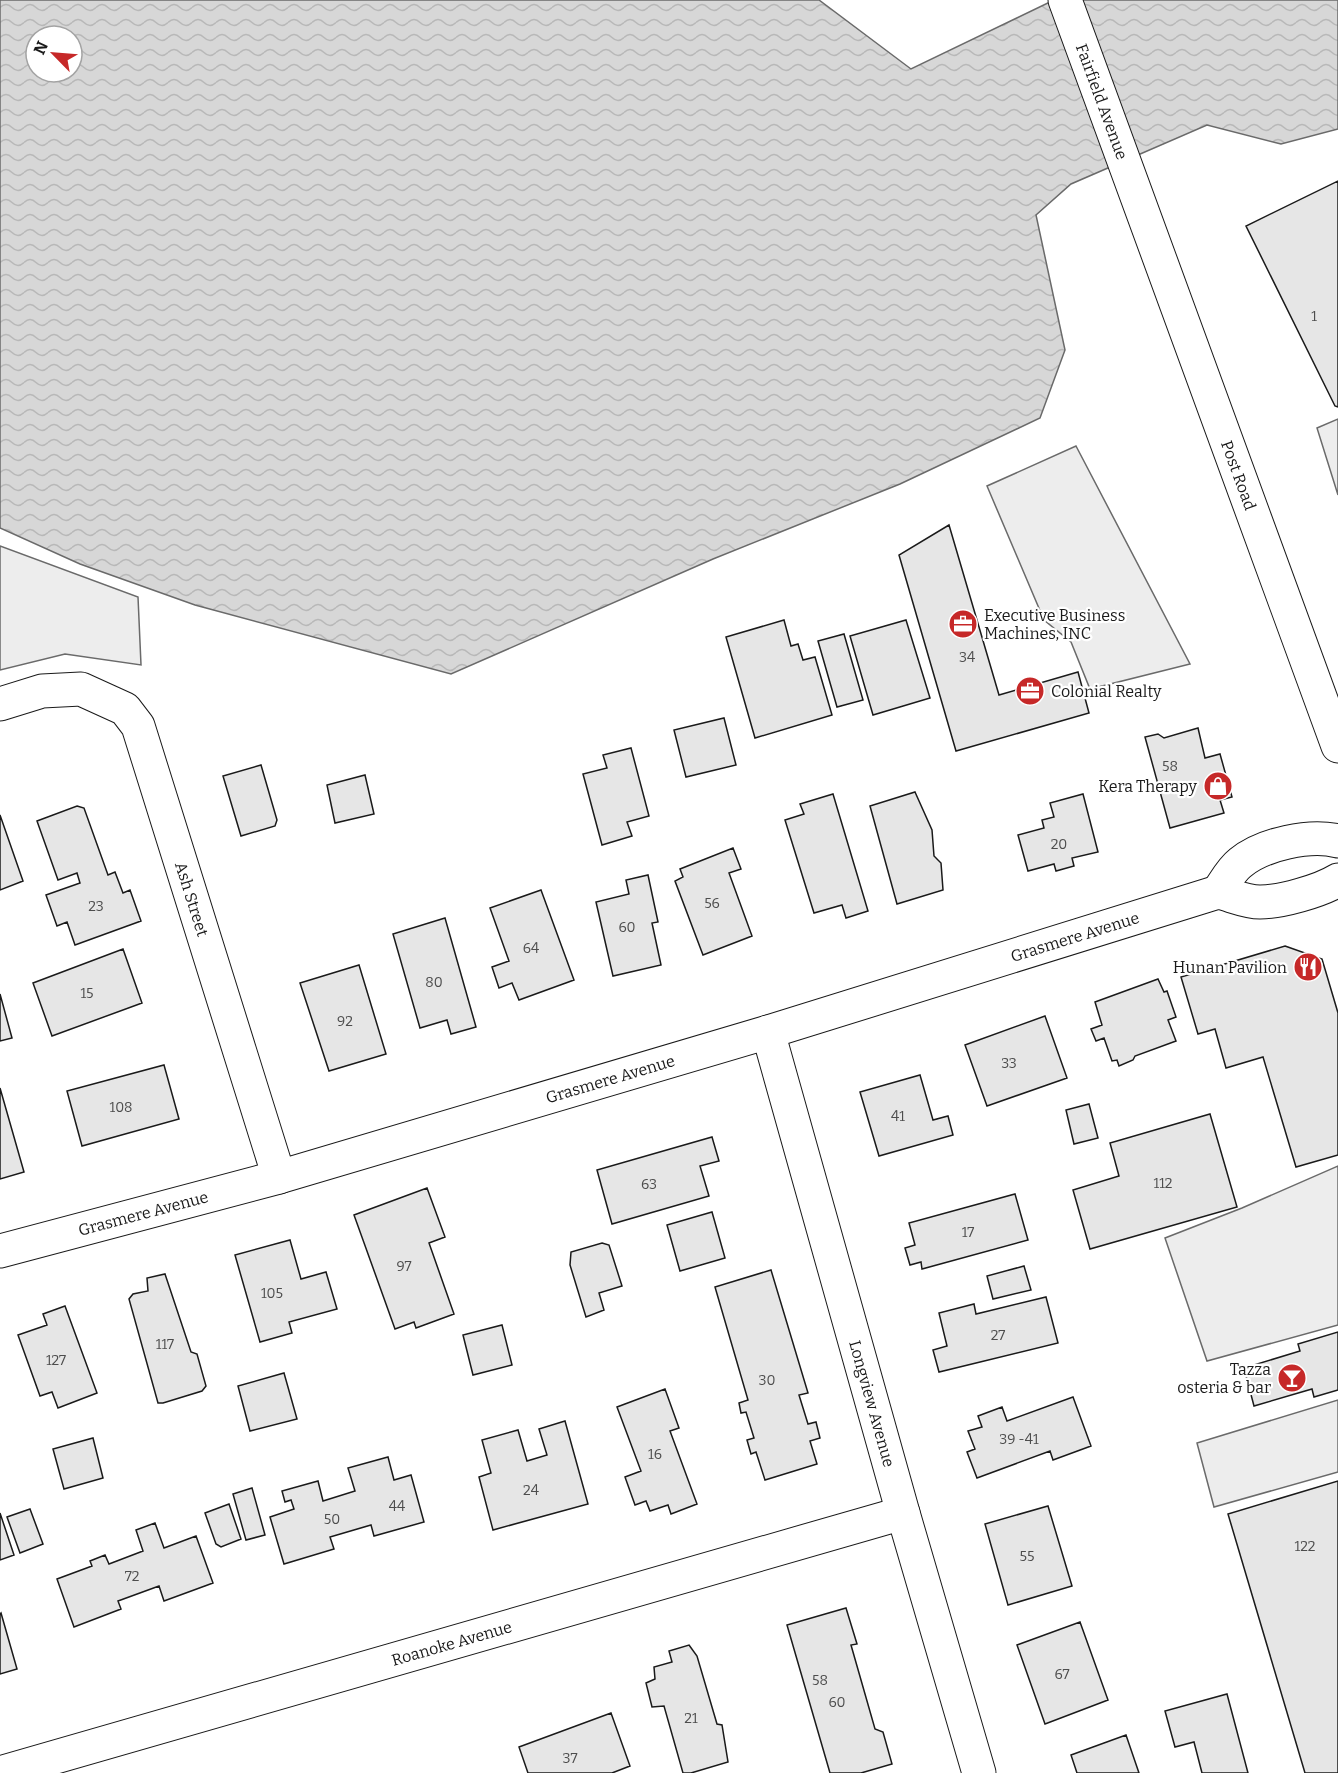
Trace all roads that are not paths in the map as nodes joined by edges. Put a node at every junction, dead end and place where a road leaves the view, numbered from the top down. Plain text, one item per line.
1 (1065, 0) edge
2 (1140, 203) joint
3 (0, 704) edge
4 (1338, 746) edge
5 (1338, 841) edge
6 (1338, 880) edge
7 (1218, 892) junction
8 (768, 1032) junction
9 (279, 1177) junction
10 (0, 1251) edge
11 (903, 1513) junction
12 (0, 1773) edge
13 (979, 1773) edge

1 - 2 street, Fairfield Avenue
2 - 4 street, Post Road
3 - 9 street, Ash Street
5 - 7 street
6 - 7 street
7 - 8 street, Grasmere Avenue
8 - 9 street, Grasmere Avenue
8 - 11 street, Longview Avenue
9 - 10 street, Grasmere Avenue
11 - 12 street, Roanoke Avenue
11 - 13 street, Longview Avenue

